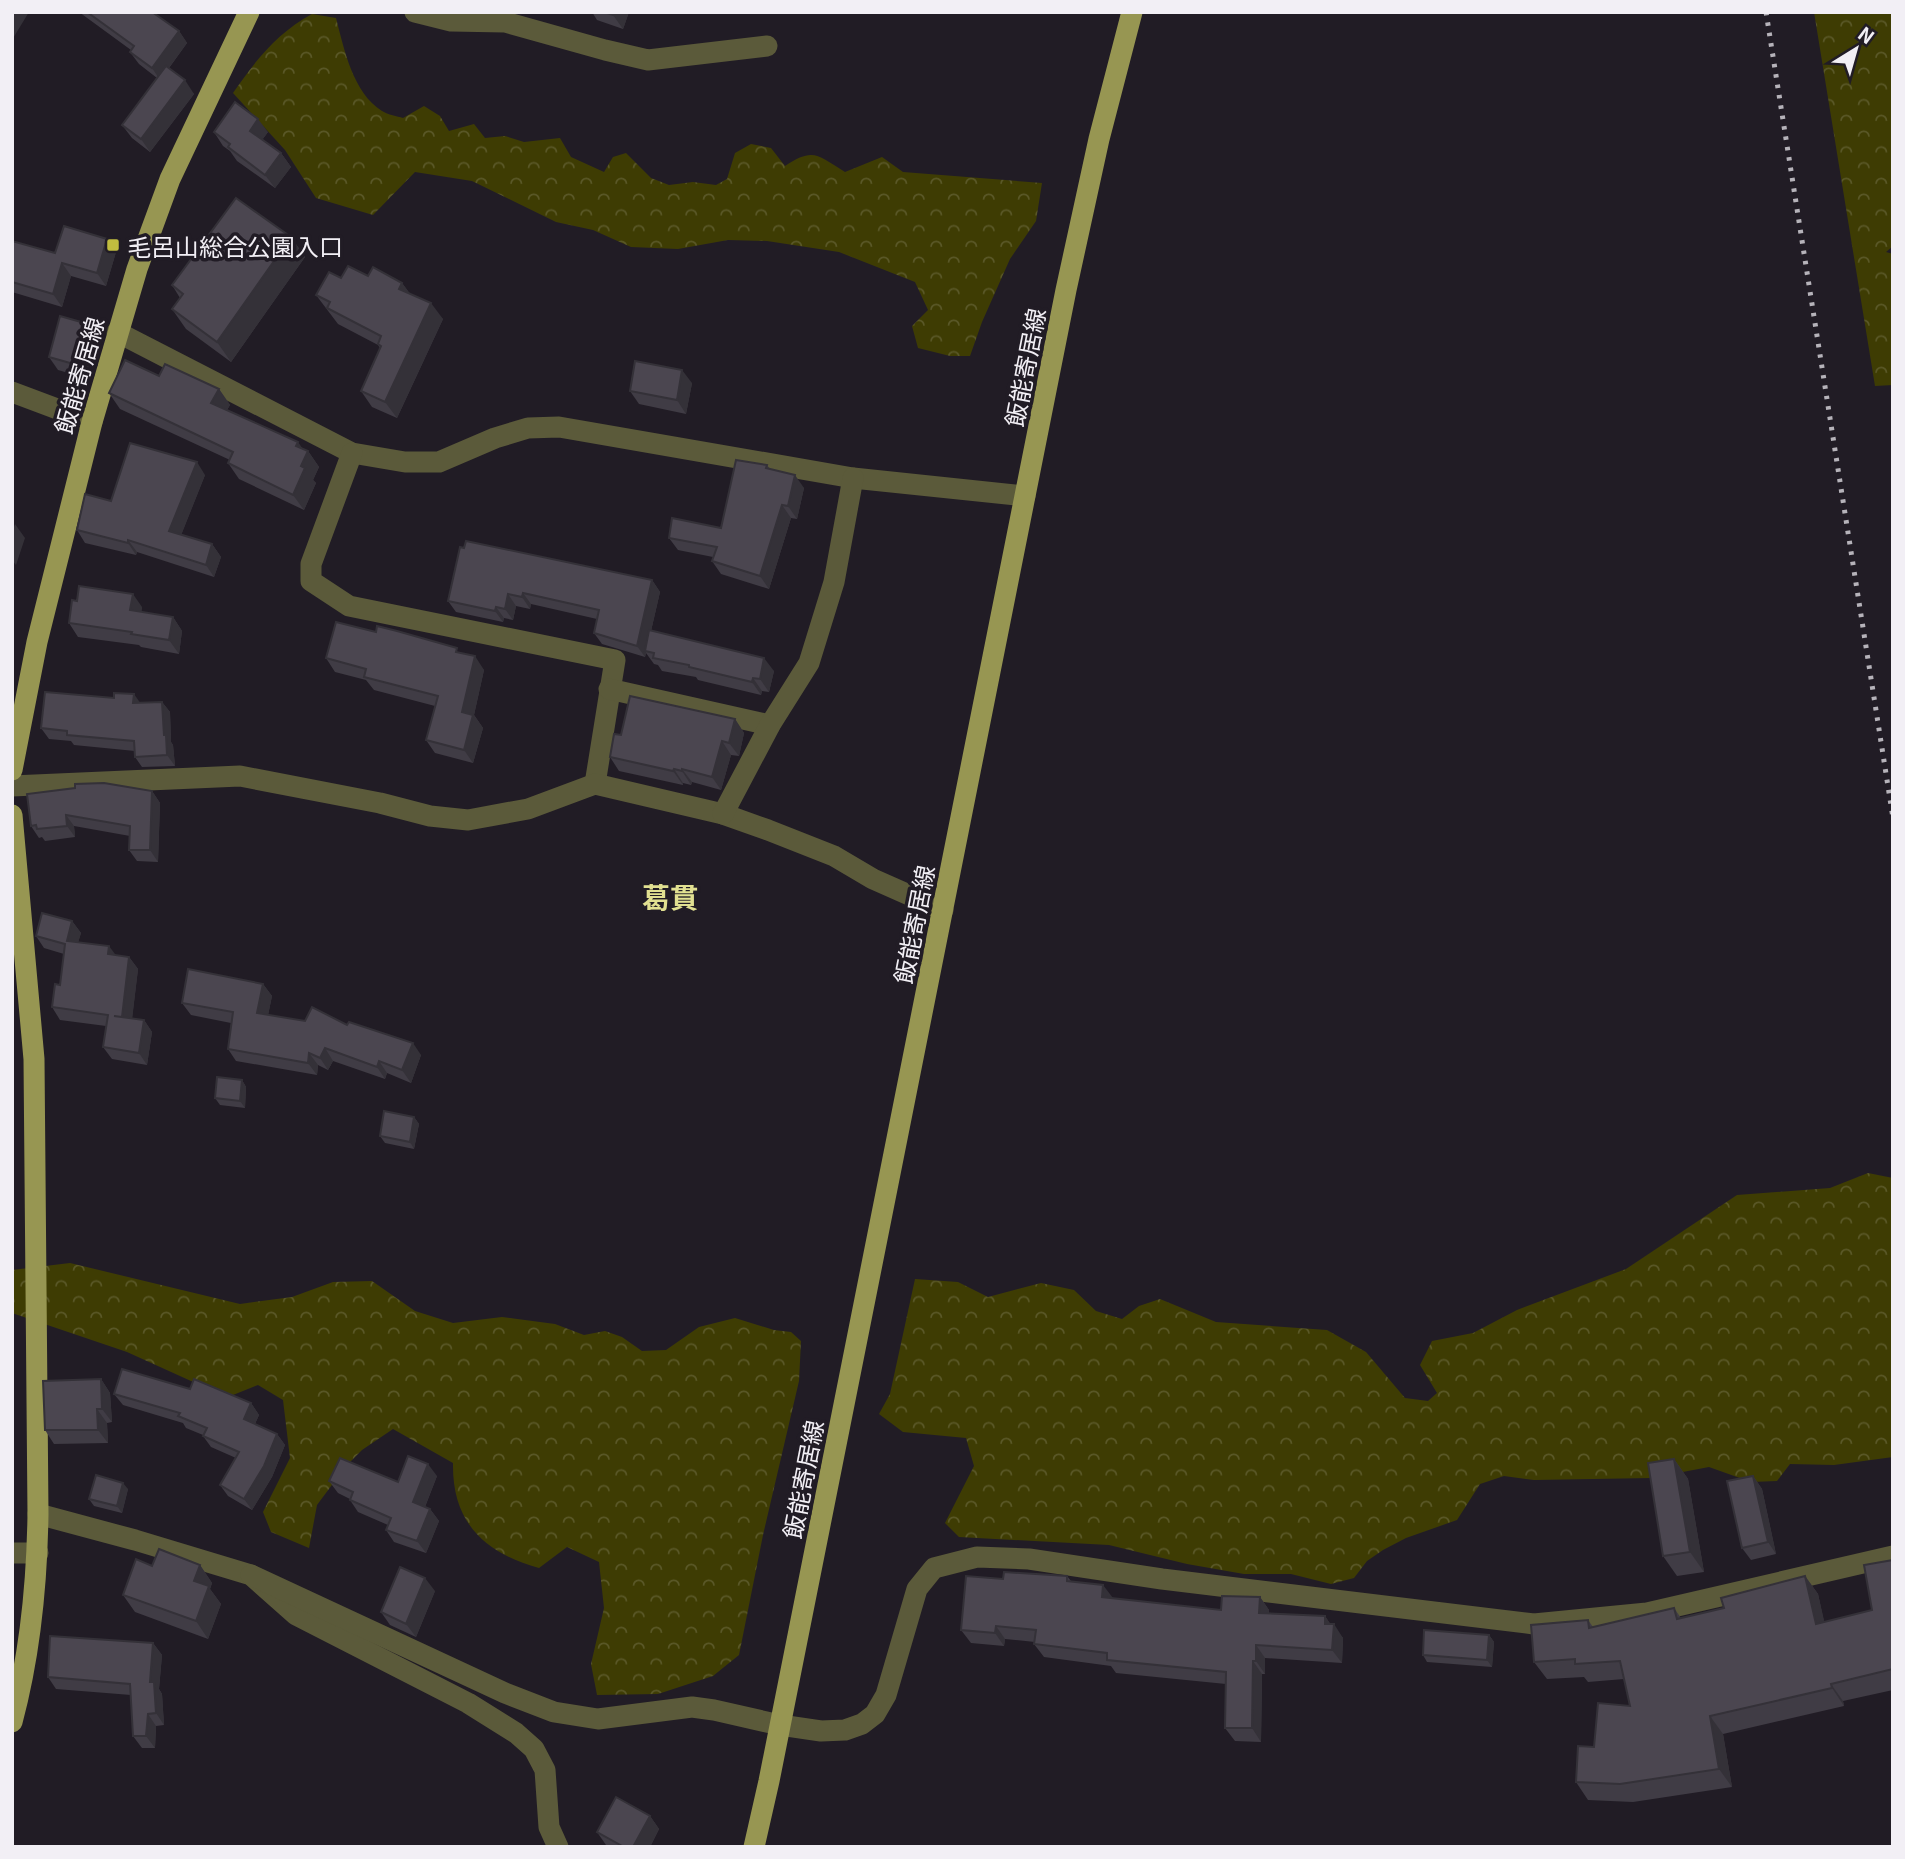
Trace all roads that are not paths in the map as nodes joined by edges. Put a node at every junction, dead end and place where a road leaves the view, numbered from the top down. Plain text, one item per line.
1 (249, 12) edge
2 (415, 12) edge
3 (1132, 12) edge
4 (767, 46) dead end
5 (117, 332) junction
6 (12, 392) edge
7 (92, 422) junction
8 (352, 453) junction
9 (853, 478) junction
10 (1025, 496) junction
11 (609, 689) junction
12 (770, 726) junction
13 (12, 770) edge
14 (595, 784) junction
15 (12, 786) edge
16 (723, 814) junction
17 (12, 815) edge
18 (943, 910) junction
19 (38, 1514) junction
20 (12, 1553) edge
21 (38, 1553) junction
22 (1893, 1556) edge
23 (251, 1575) junction
24 (12, 1721) edge
25 (780, 1725) junction
26 (558, 1847) edge
27 (754, 1847) edge

1 - 5 main road, 飯能寄居線
2 - 4 street
3 - 10 main road, 飯能寄居線
5 - 7 main road, 飯能寄居線
5 - 8 street
6 - 7 street
7 - 13 main road, 飯能寄居線
8 - 9 street
8 - 11 street
9 - 10 street
9 - 12 street
10 - 18 main road, 飯能寄居線
11 - 12 street
11 - 14 street
12 - 16 street
14 - 15 street
14 - 16 street
16 - 18 street
17 - 19 main road
18 - 25 main road, 飯能寄居線
19 - 21 main road
19 - 23 street
20 - 21 street
21 - 24 main road
22 - 25 street
23 - 25 street
23 - 26 street
25 - 27 main road, 飯能寄居線

